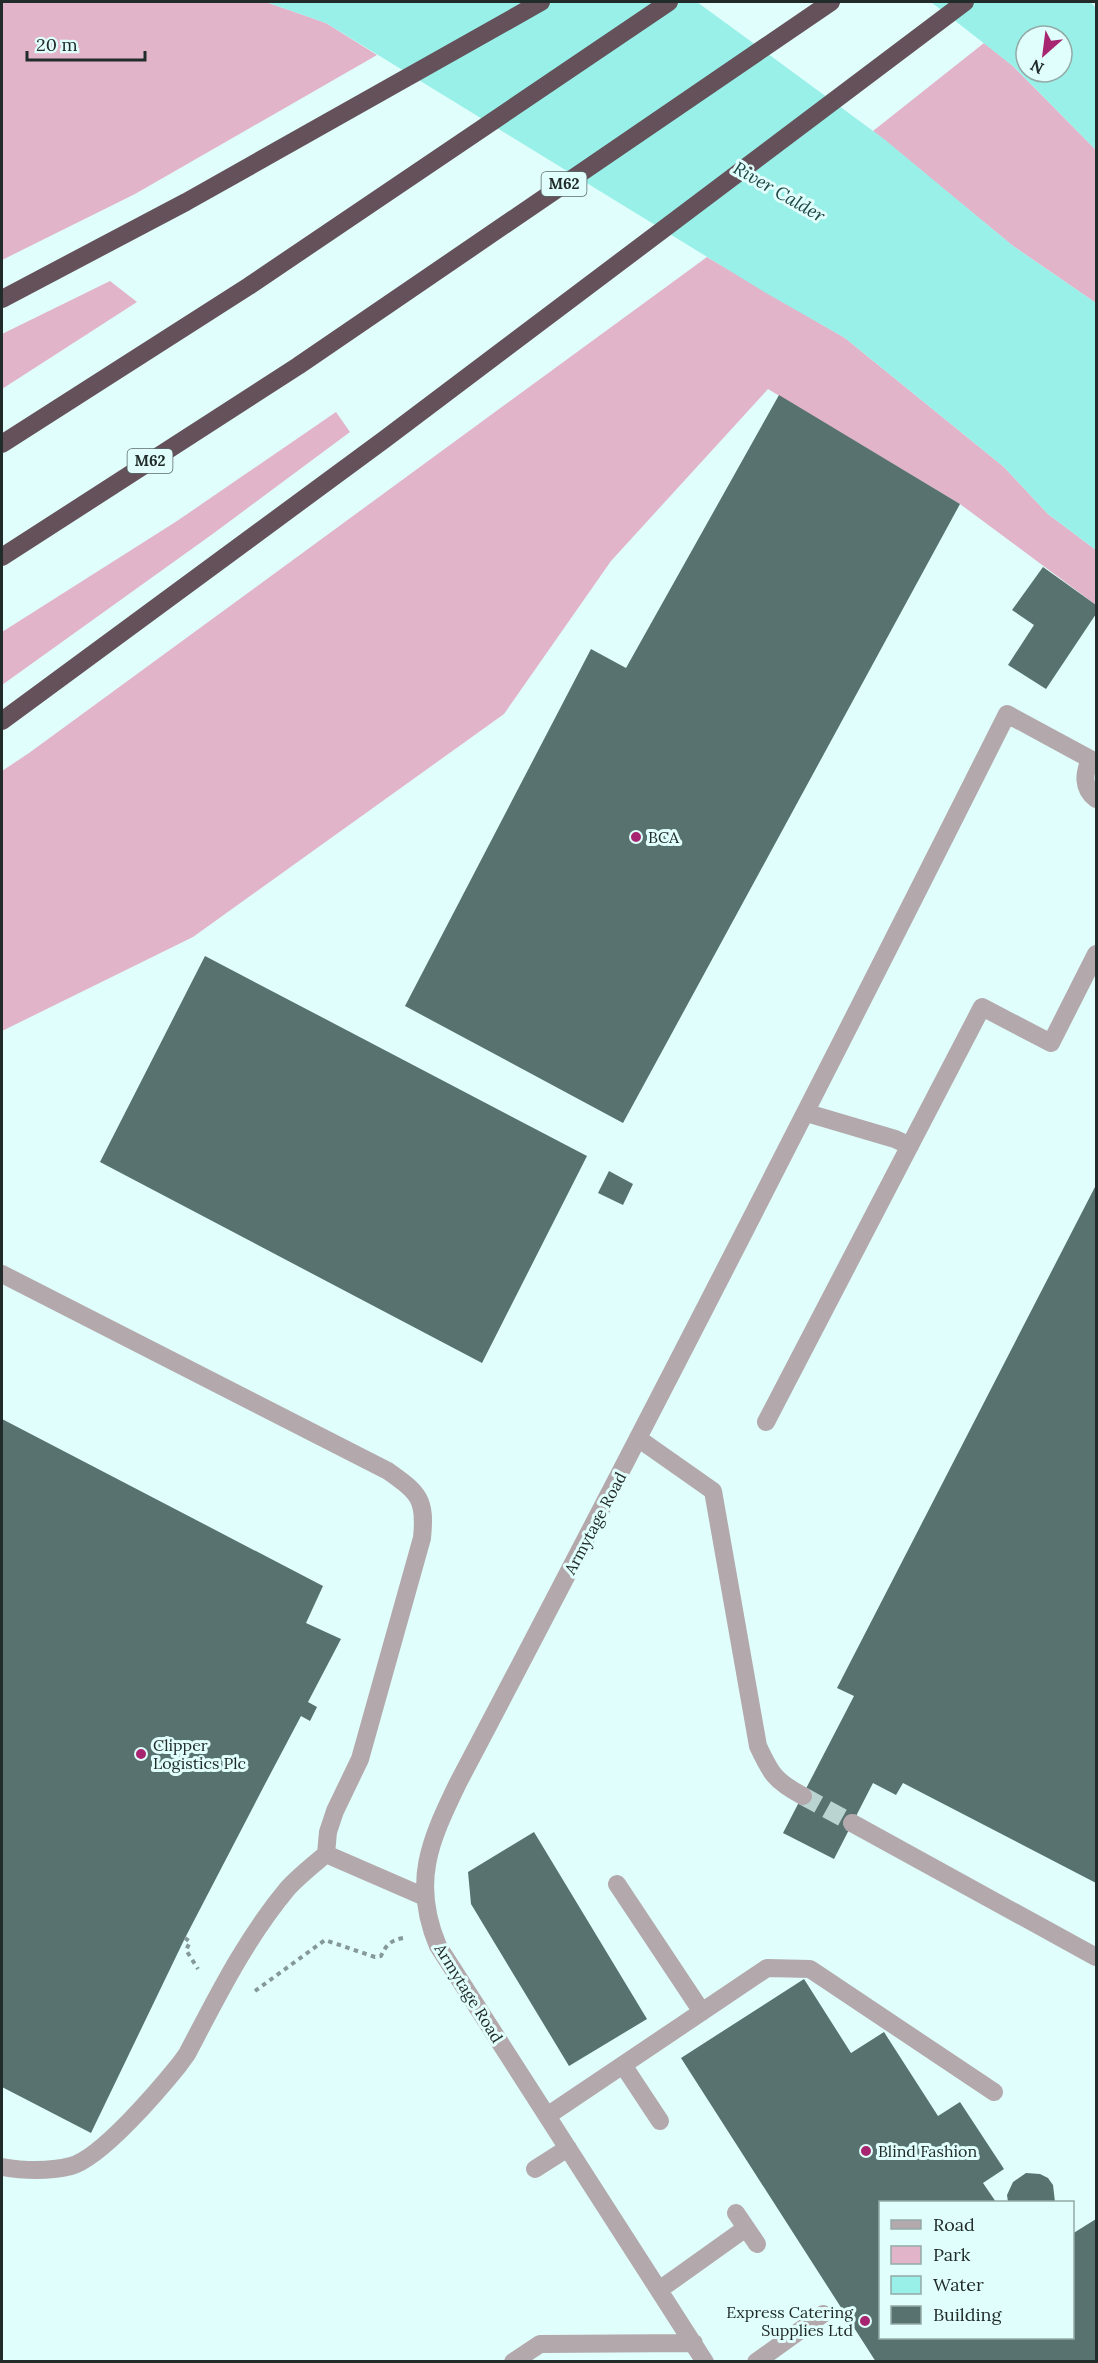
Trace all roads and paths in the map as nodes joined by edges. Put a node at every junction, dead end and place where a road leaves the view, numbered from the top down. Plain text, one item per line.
1 (541, 2) edge
2 (669, 2) edge
3 (831, 2) edge
4 (965, 2) edge
5 (2, 299) edge
6 (2, 444) edge
7 (2, 557) edge
8 (2, 721) edge
9 (1093, 754) edge
10 (1096, 799) edge
11 (1096, 954) edge
12 (807, 1113) junction
13 (910, 1146) junction
14 (2, 1274) edge
15 (766, 1422) dead end
16 (639, 1439) junction
17 (802, 1796) tunnel mouth
18 (852, 1823) tunnel mouth
19 (326, 1854) junction
20 (617, 1884) dead end
21 (425, 1897) junction
22 (433, 1933) junction
23 (185, 1938) dead end
24 (1096, 1957) edge
25 (220, 1991) junction
26 (702, 2012) junction
27 (623, 2065) junction
28 (994, 2092) dead end
29 (547, 2116) junction
30 (660, 2121) dead end
31 (568, 2148) junction
32 (2, 2167) edge
33 (535, 2169) dead end
34 (757, 2244) dead end
35 (659, 2290) junction
36 (823, 2314) dead end
37 (694, 2343) junction
38 (513, 2361) edge
39 (705, 2361) edge
40 (756, 2361) edge

1 - 5 highway
2 - 6 highway
3 - 7 highway, M62
4 - 8 highway
9 - 10 street
9 - 12 street, Armytage Road
11 - 13 street
12 - 13 street
12 - 16 street, Armytage Road
13 - 15 street
14 - 19 street
16 - 17 street
16 - 21 street, Armytage Road
18 - 24 street
19 - 21 street
19 - 25 street
20 - 26 street
21 - 22 street, Armytage Road
22 - 25 path
22 - 29 street, Armytage Road
23 - 25 path
25 - 32 street
26 - 27 street
26 - 28 street
27 - 29 street
27 - 30 street
29 - 31 street, Armytage Road
31 - 33 street
31 - 35 street, Armytage Road
34 - 35 street
35 - 37 street, Armytage Road
36 - 40 street
37 - 38 street
37 - 39 street, Armytage Road

